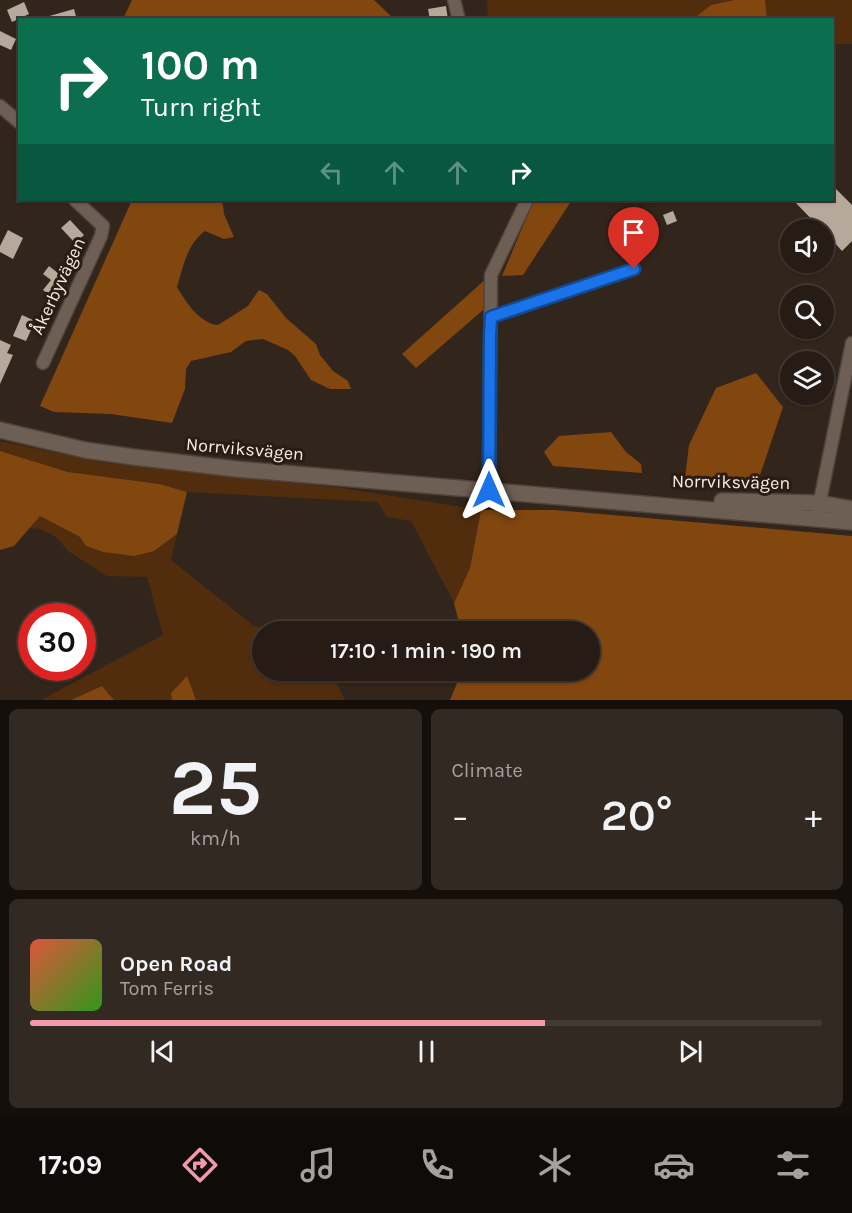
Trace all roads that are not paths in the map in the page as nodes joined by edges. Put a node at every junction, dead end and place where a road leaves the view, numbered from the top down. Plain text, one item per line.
1 (454, 0) edge
2 (458, 18) edge
3 (0, 106) edge
4 (18, 121) edge
5 (76, 201) edge
6 (527, 201) edge
7 (634, 269) dead end
8 (491, 317) junction
9 (852, 343) edge
10 (43, 363) dead end
11 (0, 430) edge
12 (489, 490) junction
13 (605, 500) junction
14 (852, 509) edge
15 (736, 511) junction
16 (818, 511) junction
17 (852, 522) edge
18 (852, 528) edge

1 - 2 street
3 - 4 street
5 - 10 street, Åkerbyvägen
6 - 8 street
7 - 8 lane
8 - 12 street
9 - 16 street
11 - 12 street, Norrviksvägen
12 - 13 street, Norrviksvägen
13 - 15 street, Norrviksvägen
13 - 16 street, Norrviksvägen
14 - 16 street, Norrviksvägen
15 - 16 street, Norrviksvägen
15 - 18 street, Norrviksvägen
16 - 17 street, Norrviksvägen

